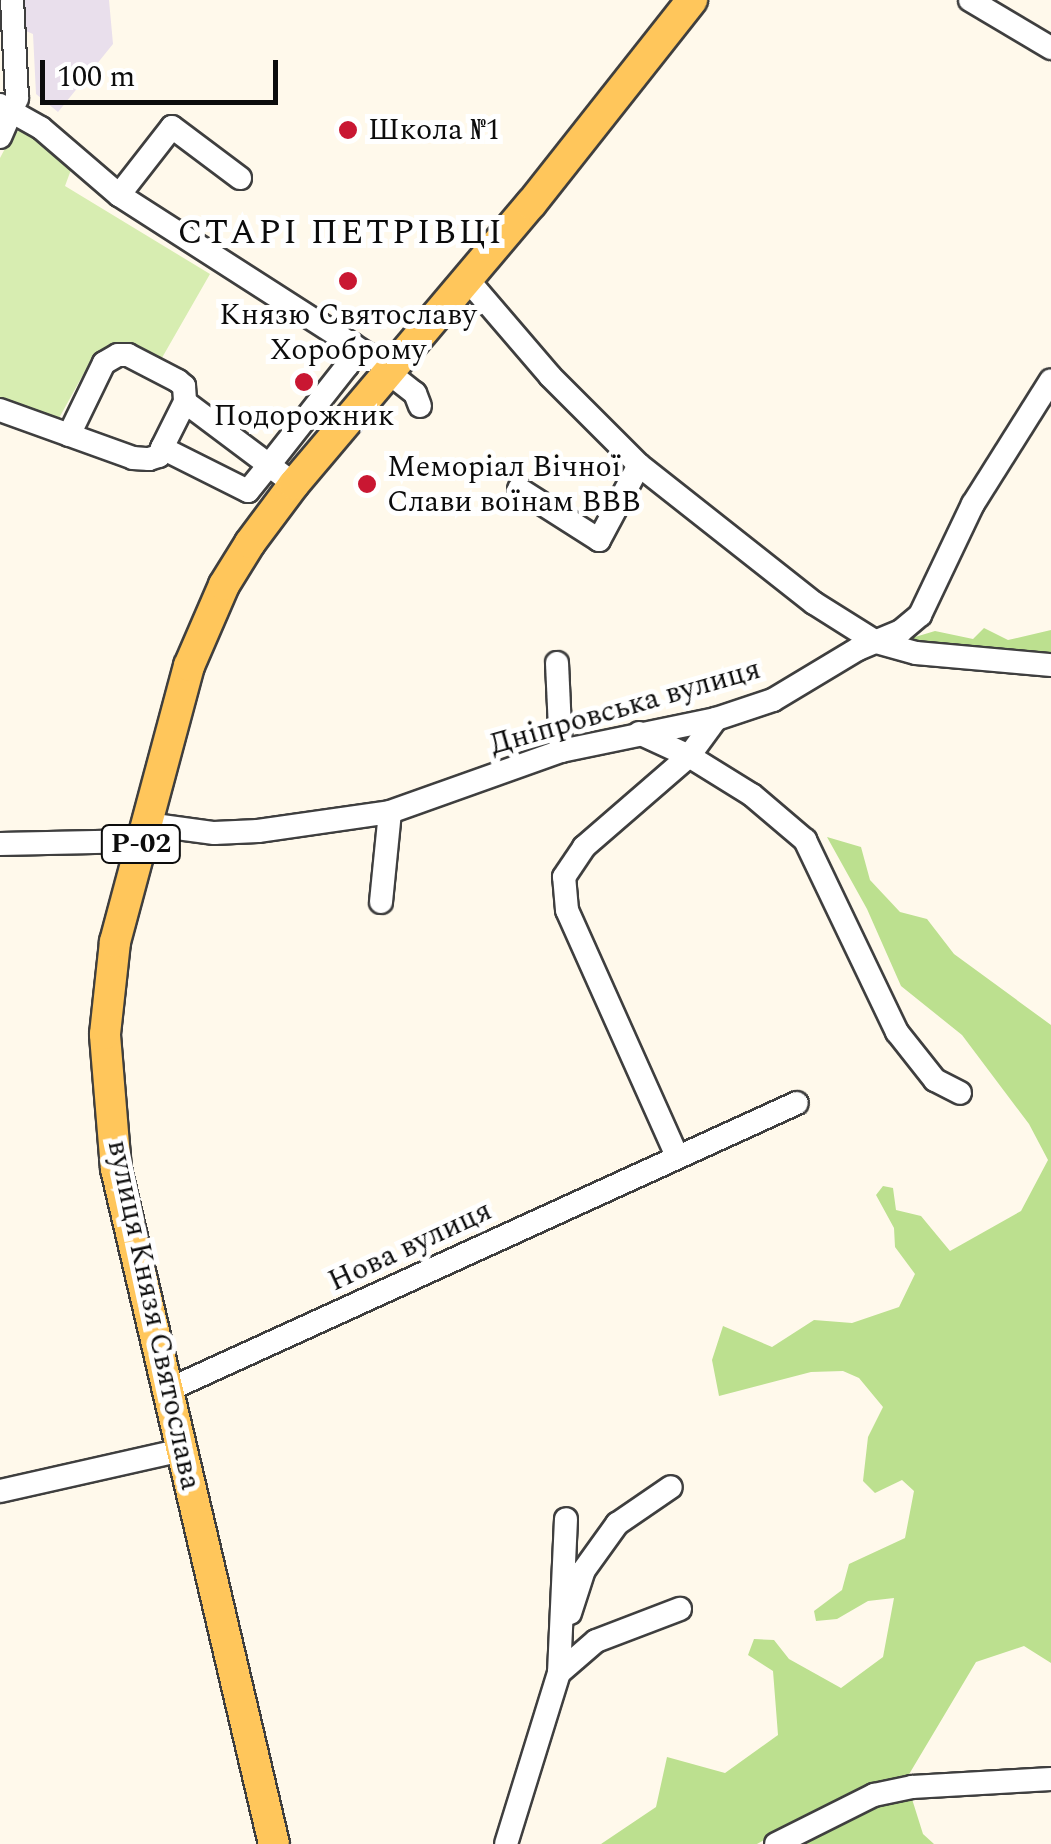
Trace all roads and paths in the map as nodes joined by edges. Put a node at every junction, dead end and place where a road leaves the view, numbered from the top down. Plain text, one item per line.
1 (12, 0) edge
2 (692, 0) edge
3 (970, 0) edge
4 (1051, 48) edge
5 (7, 108) edge
6 (0, 137) edge
7 (240, 178) dead end
8 (119, 195) junction
9 (467, 278) junction
10 (353, 345) junction
11 (391, 372) junction
12 (1051, 380) edge
13 (186, 402) junction
14 (420, 406) dead end
15 (0, 410) edge
16 (69, 435) junction
17 (162, 448) junction
18 (269, 465) junction
19 (638, 465) junction
20 (294, 484) junction
21 (518, 489) dead end
22 (248, 491) junction
23 (272, 513) junction
24 (876, 642) junction
25 (557, 663) dead end
26 (1051, 666) edge
27 (716, 718) junction
28 (638, 733) junction
29 (561, 752) junction
30 (690, 756) junction
31 (390, 812) junction
32 (144, 833) junction
33 (0, 844) edge
34 (381, 902) dead end
35 (960, 1094) dead end
36 (797, 1103) dead end
37 (677, 1156) junction
38 (168, 1390) junction
39 (182, 1450) junction
40 (671, 1487) dead end
41 (0, 1491) edge
42 (566, 1519) dead end
43 (680, 1609) dead end
44 (562, 1636) junction
45 (559, 1673) junction
46 (1051, 1779) edge
47 (274, 1844) edge
48 (506, 1844) edge
49 (776, 1844) edge

1 - 5 street
2 - 9 main road, вулиця Князя Святослава / Р-02
3 - 4 street
5 - 6 street
5 - 8 street
7 - 8 street
8 - 10 street
9 - 11 main road, вулиця Князя Святослава / Р-02
9 - 19 street
10 - 11 street
10 - 18 street
11 - 14 street
11 - 20 main road, вулиця Князя Святослава / Р-02
12 - 24 street, Дніпровська вулиця
13 - 16 street
13 - 17 street
13 - 18 street
15 - 16 street
16 - 17 street
17 - 22 street
18 - 20 street
18 - 22 street
19 - 21 street
19 - 24 street
20 - 23 main road, вулиця Князя Святослава / Р-02
22 - 23 street
23 - 32 main road, вулиця Князя Святослава / Р-02
24 - 26 street
24 - 27 street, Дніпровська вулиця
25 - 29 street
27 - 28 street, Дніпровська вулиця
27 - 30 street
28 - 29 street, Дніпровська вулиця
28 - 30 street
29 - 31 street, Дніпровська вулиця
30 - 35 street
30 - 37 street
31 - 32 street, Дніпровська вулиця
31 - 34 street
32 - 33 street, Дніпровська вулиця
32 - 38 main road, вулиця Князя Святослава / Р-02
36 - 37 street, Нова вулиця
37 - 38 street, Нова вулиця
38 - 39 main road, вулиця Князя Святослава / Р-02
39 - 41 street
39 - 47 main road, вулиця Князя Святослава / Р-02
40 - 44 street
42 - 44 street
43 - 45 street
44 - 45 street
45 - 48 street
46 - 49 street

